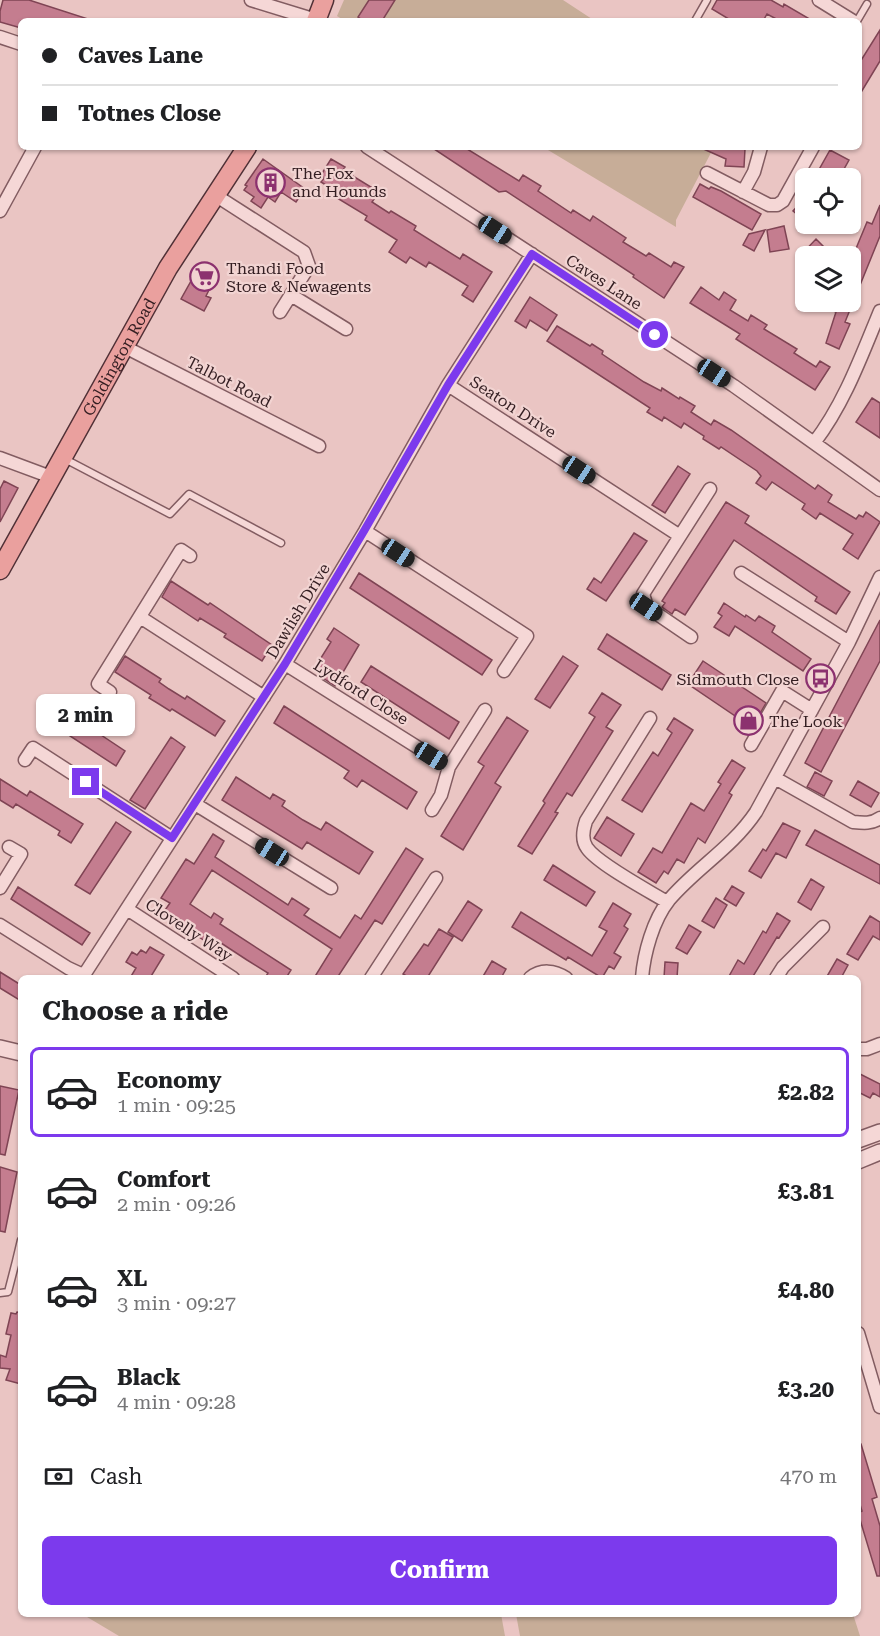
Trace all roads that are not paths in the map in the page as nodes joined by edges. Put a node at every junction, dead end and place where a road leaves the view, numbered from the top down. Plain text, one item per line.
1 (251, 0) edge
2 (324, 0) edge
3 (707, 0) edge
4 (819, 0) edge
5 (867, 4) dead end
6 (310, 18) edge
7 (317, 18) edge
8 (697, 18) edge
9 (850, 18) edge
10 (857, 18) edge
11 (0, 37) edge
12 (18, 43) edge
13 (33, 150) edge
14 (245, 150) edge
15 (372, 150) edge
16 (760, 150) edge
17 (811, 150) edge
18 (707, 173) dead end
19 (743, 192) junction
20 (215, 195) junction
21 (0, 211) edge
22 (532, 254) junction
23 (291, 295) junction
24 (880, 311) edge
25 (279, 312) dead end
26 (346, 329) dead end
27 (123, 346) junction
28 (448, 385) junction
29 (814, 444) junction
30 (319, 446) dead end
31 (62, 457) junction
32 (0, 458) edge
33 (51, 477) junction
34 (710, 489) dead end
35 (880, 490) edge
36 (364, 531) junction
37 (681, 536) junction
38 (281, 543) dead end
39 (190, 556) dead end
40 (0, 570) edge
41 (741, 573) dead end
42 (880, 577) edge
43 (140, 617) junction
44 (691, 637) dead end
45 (849, 642) junction
46 (285, 664) junction
47 (504, 671) dead end
48 (110, 692) dead end
49 (264, 697) junction
50 (485, 710) dead end
51 (812, 710) junction
52 (650, 718) dead end
53 (751, 745) dead end
54 (25, 760) dead end
55 (449, 767) junction
56 (775, 778) junction
57 (195, 804) junction
58 (432, 810) dead end
59 (880, 818) edge
60 (172, 838) junction
61 (9, 847) dead end
62 (436, 878) dead end
63 (0, 888) edge
64 (331, 888) dead end
65 (667, 903) junction
66 (127, 909) junction
67 (0, 925) edge
68 (823, 927) dead end
69 (80, 975) edge
70 (84, 975) edge
71 (228, 975) edge
72 (372, 975) edge
73 (534, 975) edge
74 (559, 975) edge
75 (642, 975) edge
76 (778, 975) edge
77 (880, 1044) edge
78 (0, 1048) edge
79 (861, 1049) edge
80 (18, 1052) edge
81 (880, 1132) edge
82 (861, 1139) edge
83 (880, 1152) edge
84 (861, 1160) edge
85 (18, 1262) edge
86 (0, 1293) edge
87 (861, 1352) edge
88 (876, 1379) edge
89 (880, 1407) edge

1 - 6 street
2 - 7 main road
3 - 8 lane
4 - 9 street
5 - 10 lane
11 - 12 street
13 - 21 street
14 - 20 main road, Goldington Road
15 - 22 street, Caves Lane
16 - 19 street
17 - 19 street
18 - 19 street
20 - 23 street
20 - 27 main road, Goldington Road
22 - 28 street, Dawlish Drive
22 - 29 street, Caves Lane
23 - 25 street
23 - 26 street
24 - 29 street
27 - 30 street, Talbot Road
27 - 31 main road, Goldington Road
28 - 36 street, Dawlish Drive
28 - 37 street, Seaton Drive
29 - 35 street, Caves Lane
31 - 33 main road, Goldington Road
31 - 38 lane
32 - 33 street
33 - 40 main road, Goldington Road
34 - 37 street
36 - 46 street, Dawlish Drive
36 - 47 street
37 - 44 street
39 - 43 street
41 - 45 street
42 - 45 street
43 - 48 street
43 - 49 street
45 - 51 street
46 - 49 street, Dawlish Drive
46 - 55 street, Lydford Close
49 - 57 street, Dawlish Drive
50 - 55 street
51 - 53 street
51 - 56 street
52 - 65 street
54 - 60 street
55 - 58 street
56 - 59 street
56 - 65 street
57 - 60 street, Dawlish Drive
57 - 64 street
60 - 66 street, Dawlish Drive
61 - 63 street
62 - 72 street
65 - 75 street
66 - 70 street, Dawlish Drive
66 - 71 street, Clovelly Way
67 - 69 street
68 - 76 street
73 - 74 street
77 - 79 street
78 - 80 street
81 - 82 street
83 - 84 street
85 - 86 lane
87 - 88 street
88 - 89 street

